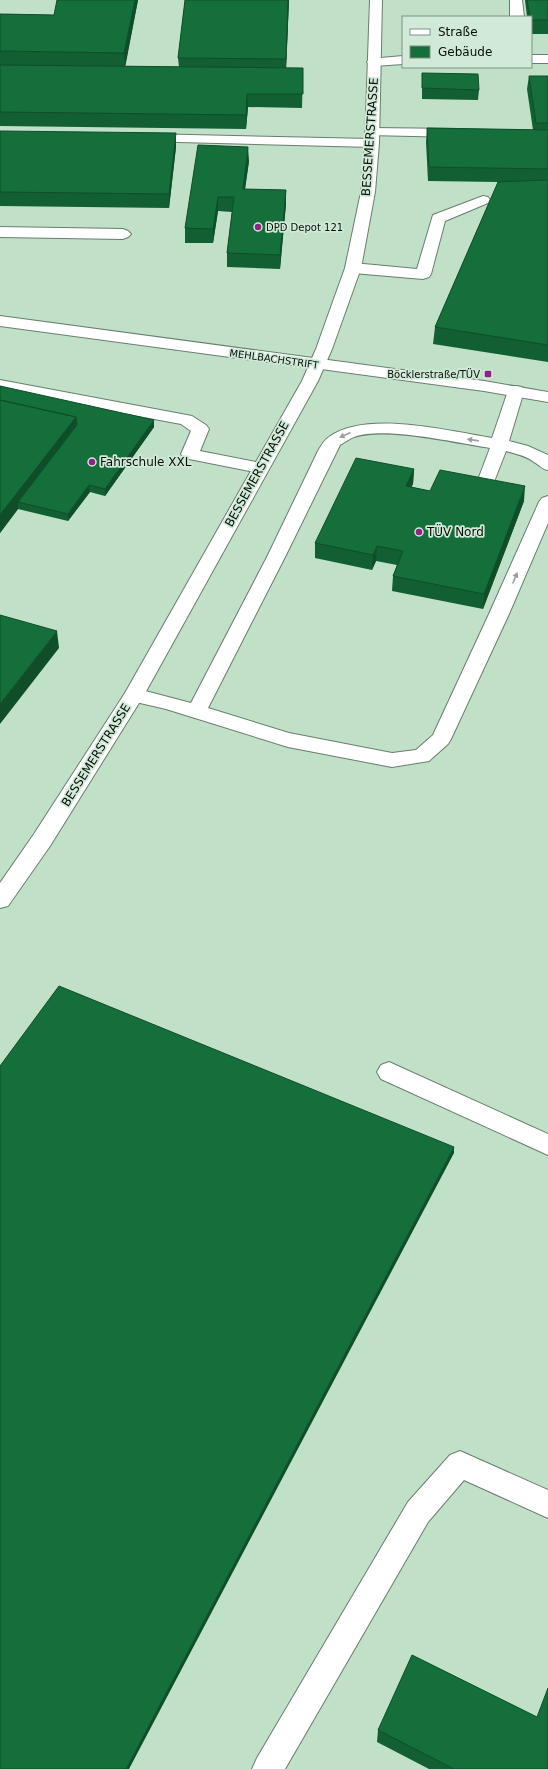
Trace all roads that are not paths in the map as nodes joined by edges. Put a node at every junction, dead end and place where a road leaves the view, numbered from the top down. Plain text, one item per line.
1 (376, 0) edge
2 (516, 0) edge
3 (517, 16) edge
4 (532, 59) edge
5 (548, 59) edge
6 (402, 60) edge
7 (374, 62) junction
8 (473, 133) edge
9 (135, 138) edge
10 (372, 138) junction
11 (483, 200) dead end
12 (0, 232) edge
13 (123, 234) dead end
14 (352, 268) junction
15 (0, 321) edge
16 (317, 365) junction
17 (0, 385) edge
18 (516, 392) junction
19 (548, 397) edge
20 (500, 444) junction
21 (548, 464) edge
22 (260, 468) junction
23 (482, 493) edge
24 (548, 502) edge
25 (134, 695) junction
26 (196, 712) junction
27 (0, 900) edge
28 (389, 1072) dead end
29 (548, 1145) edge
30 (548, 1504) edge
31 (268, 1769) edge

1 - 7 street, BESSEMERSTRASSE
2 - 3 street
4 - 5 street
6 - 7 street
7 - 10 street, BESSEMERSTRASSE
8 - 10 street
9 - 10 street
10 - 14 street, BESSEMERSTRASSE
11 - 14 street
12 - 13 street
14 - 16 street, BESSEMERSTRASSE
15 - 16 street, MEHLBACHSTRIFT
16 - 18 street, MEHLBACHSTRIFT
16 - 22 street, BESSEMERSTRASSE
17 - 22 street
18 - 19 street, MEHLBACHSTRIFT
18 - 20 street
20 - 21 street
20 - 23 street
20 -> 26 street
22 - 25 street, BESSEMERSTRASSE
26 -> 24 street
25 - 26 street
25 - 27 street, BESSEMERSTRASSE
28 - 29 street
30 - 31 street

